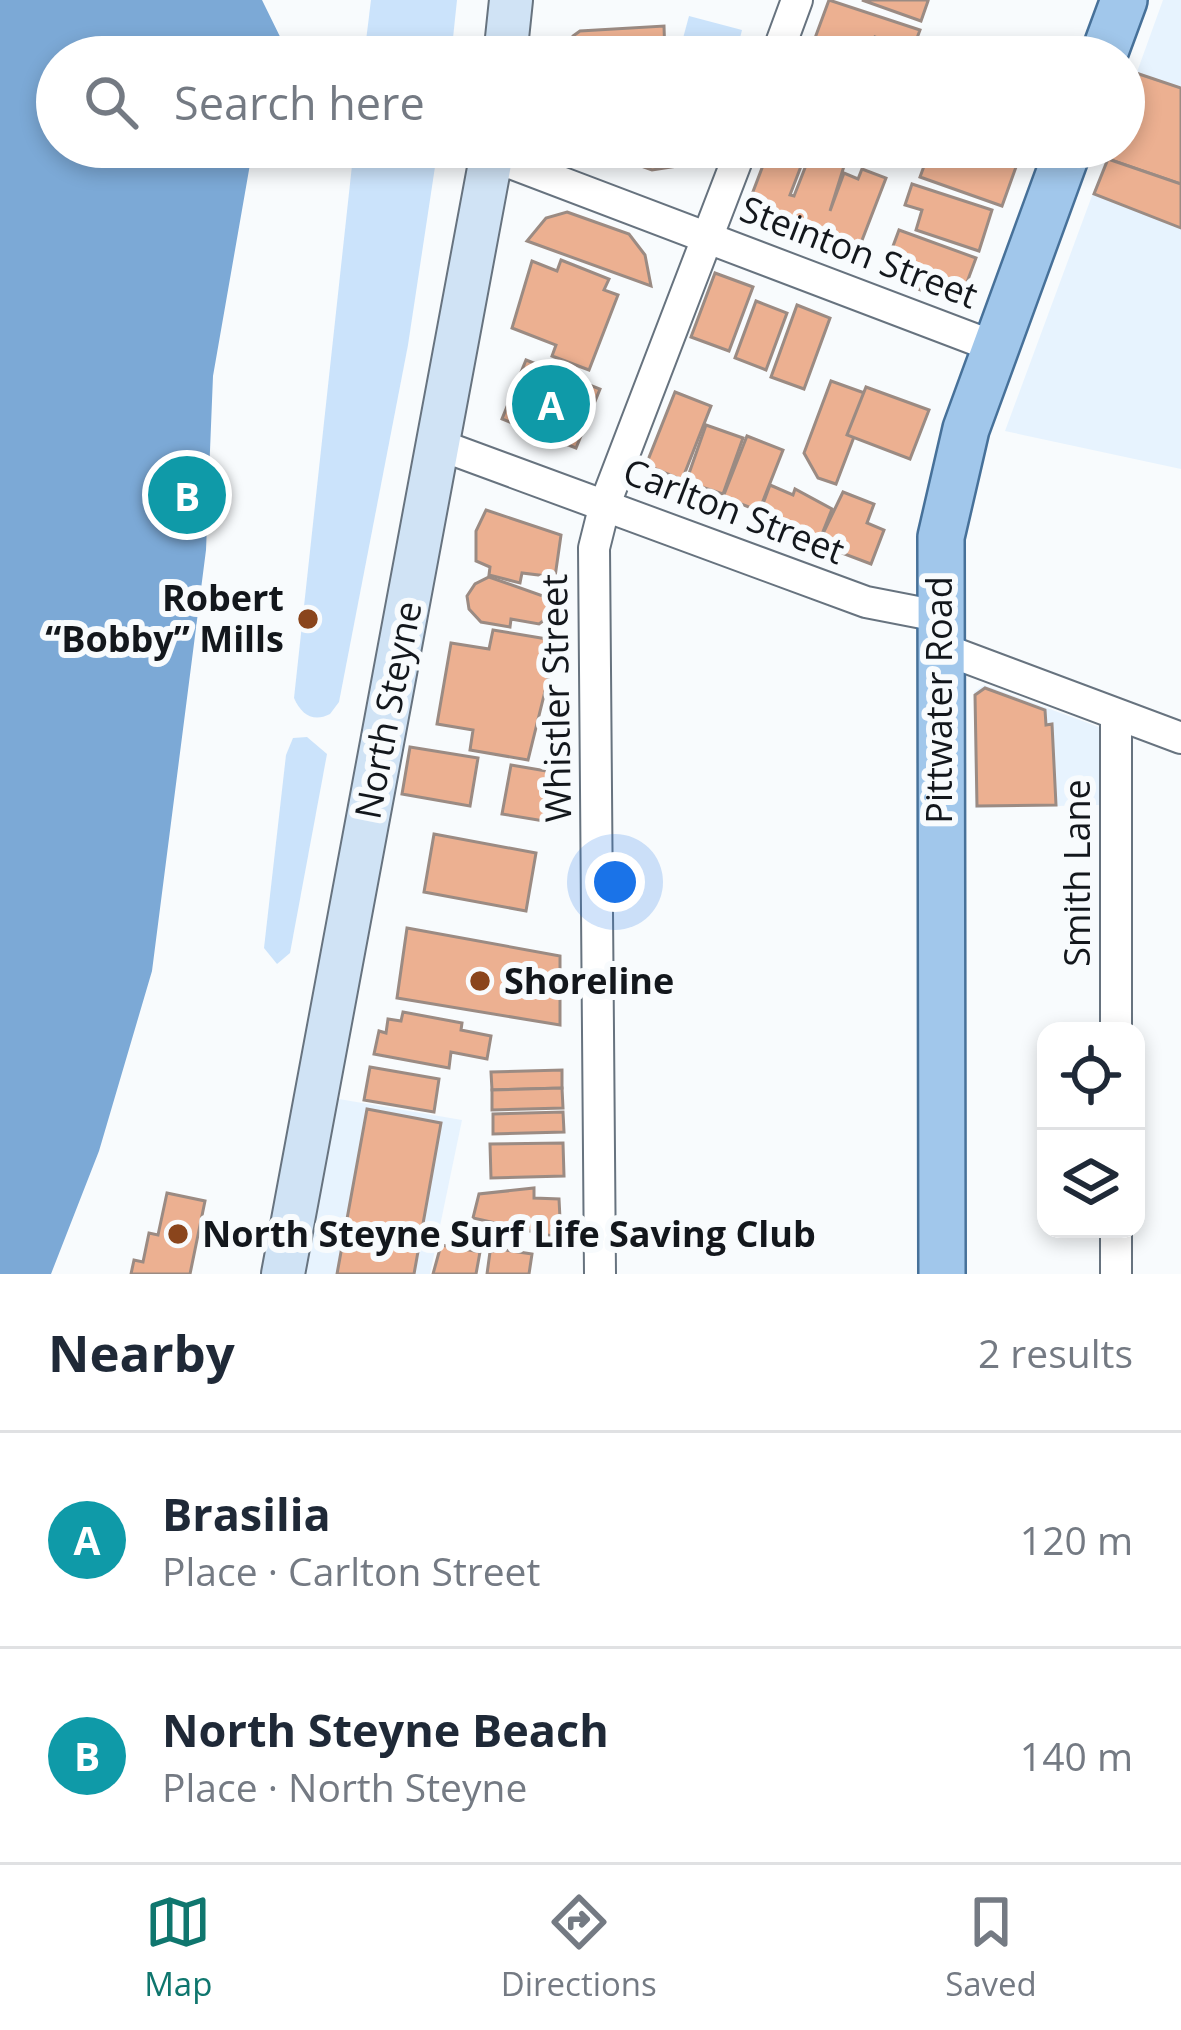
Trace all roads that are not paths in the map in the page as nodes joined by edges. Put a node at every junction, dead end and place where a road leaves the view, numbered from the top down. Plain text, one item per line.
1 (511, 0) edge
2 (797, 0) edge
3 (1124, 0) edge
4 (508, 36) edge
5 (784, 36) edge
6 (1110, 36) edge
7 (490, 168) edge
8 (537, 168) edge
9 (734, 168) edge
10 (1061, 168) edge
11 (708, 235) junction
12 (995, 347) junction
13 (437, 444) junction
14 (605, 504) junction
15 (938, 631) junction
16 (1116, 715) junction
17 (1181, 739) edge
18 (1116, 1022) edge
19 (1116, 1238) edge
20 (284, 1274) edge
21 (600, 1274) edge
22 (941, 1274) edge
23 (1116, 1274) edge

1 - 4 main road
2 - 5 street
3 - 6 main road
7 - 13 main road, North Steyne
8 - 11 street, Steinton Street
9 - 11 street, Whistler Street
10 - 12 main road, Pittwater Road
11 - 12 street, Steinton Street
11 - 14 street, Whistler Street
12 - 15 main road, Pittwater Road
13 - 14 street, Carlton Street
13 - 20 main road, North Steyne
14 - 15 street, Carlton Street
14 - 21 street, Whistler Street
15 - 16 street, Carlton Street
15 - 22 main road, Pittwater Road
16 - 17 street, Carlton Street
16 - 18 street, Smith Lane
19 - 23 street

